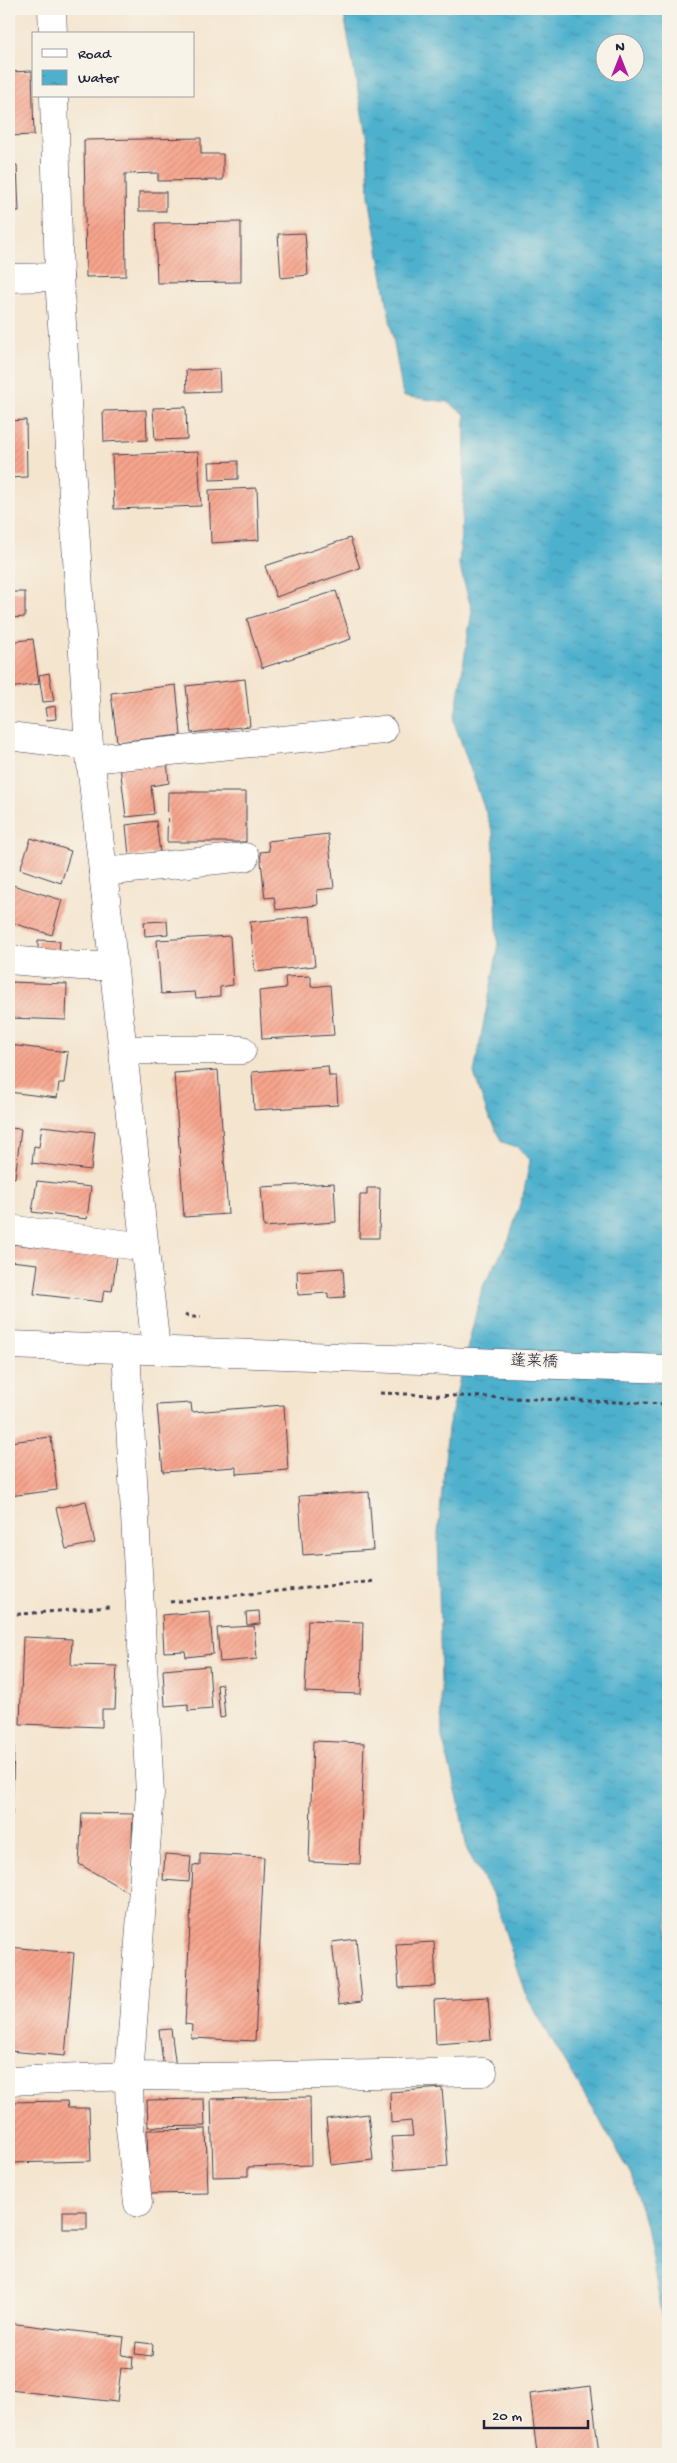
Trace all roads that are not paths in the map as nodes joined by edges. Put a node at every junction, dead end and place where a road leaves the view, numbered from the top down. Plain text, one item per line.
1 (52, 9) edge
2 (53, 32) edge
3 (54, 98) edge
4 (59, 277) junction
5 (9, 278) edge
6 (383, 730) dead end
7 (9, 736) edge
8 (90, 752) junction
9 (245, 857) dead end
10 (103, 872) junction
11 (9, 960) edge
12 (112, 966) junction
13 (123, 1050) junction
14 (242, 1050) dead end
15 (9, 1229) edge
16 (145, 1247) junction
17 (9, 1345) edge
18 (126, 1349) junction
19 (156, 1349) junction
20 (668, 1369) edge
21 (483, 2072) dead end
22 (128, 2076) junction
23 (9, 2081) edge
24 (138, 2203) dead end

1 - 2 street
3 - 4 street
4 - 5 street
4 - 8 street
6 - 8 street
7 - 8 street
8 - 10 street
9 - 10 street
10 - 12 street
11 - 12 street
12 - 13 street
13 - 14 street
13 - 16 street
15 - 16 street
16 - 19 street
17 - 18 street, 蓬莱橋
18 - 19 street, 蓬莱橋
18 - 22 street
19 - 20 street, 蓬莱橋
21 - 22 street
22 - 23 street
22 - 24 street

